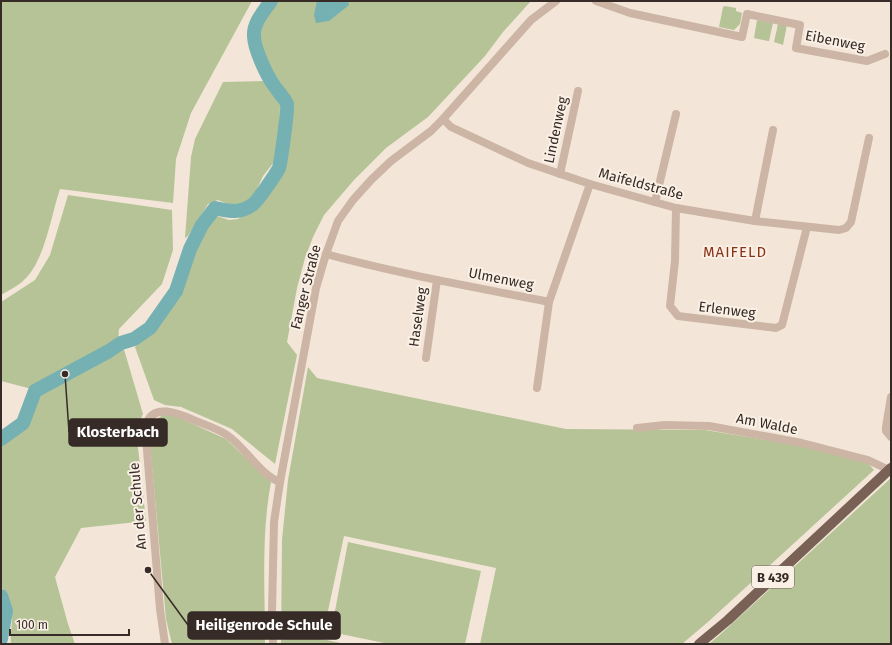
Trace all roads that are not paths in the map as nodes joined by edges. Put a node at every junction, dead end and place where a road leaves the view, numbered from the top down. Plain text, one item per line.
1 (556, 1) edge
2 (596, 1) edge
3 (608, 4) edge
4 (885, 54) dead end
5 (578, 91) dead end
6 (676, 114) dead end
7 (443, 119) junction
8 (773, 130) dead end
9 (869, 138) dead end
10 (560, 174) junction
11 (590, 184) junction
12 (655, 202) junction
13 (676, 208) junction
14 (756, 221) junction
15 (807, 227) junction
16 (326, 254) junction
17 (436, 280) junction
18 (549, 302) junction
19 (426, 358) dead end
20 (537, 388) dead end
21 (891, 397) edge
22 (637, 428) dead end
23 (891, 437) edge
24 (890, 469) edge
25 (280, 482) junction
26 (165, 644) edge
27 (273, 644) edge
28 (699, 644) edge

1 - 7 street, Fanger Straße
2 - 3 street, Eibenweg
3 - 4 street, Eibenweg
5 - 10 street, Lindenweg
6 - 12 street
7 - 10 street, Maifeldstraße
7 - 16 street, Fanger Straße
8 - 14 street
9 - 15 street, Maifeldstraße
10 - 11 street, Maifeldstraße
11 - 12 street, Maifeldstraße
11 - 18 street, Ulmenweg
12 - 13 street, Maifeldstraße
13 - 14 street, Maifeldstraße
13 - 15 street, Erlenweg
14 - 15 street, Maifeldstraße
16 - 17 street, Ulmenweg
16 - 25 street, Fanger Straße
17 - 18 street, Ulmenweg
17 - 19 street, Haselweg
18 - 20 street
21 - 23 street
22 - 24 street, Am Walde
24 - 28 main road, B 439
25 - 26 street, An der Schule
25 - 27 street, Fanger Straße

